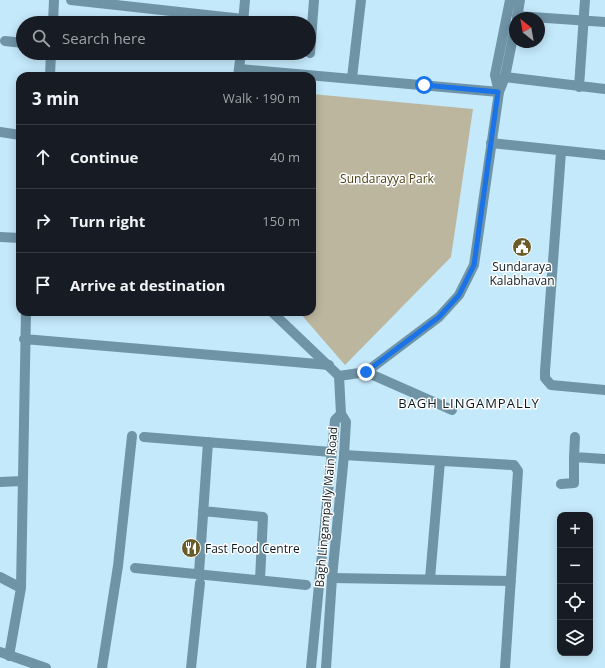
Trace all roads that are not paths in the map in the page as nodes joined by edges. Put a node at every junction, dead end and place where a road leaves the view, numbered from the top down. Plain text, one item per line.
1 (54, 0) edge
2 (71, 0) edge
3 (245, 0) edge
4 (314, 0) edge
5 (360, 0) edge
6 (510, 0) edge
7 (520, 0) edge
8 (585, 0) edge
9 (518, 12) edge
10 (53, 16) edge
11 (202, 16) edge
12 (243, 16) edge
13 (313, 16) edge
14 (545, 18) edge
15 (583, 20) junction
16 (605, 22) edge
17 (5, 41) dead end
18 (16, 42) edge
19 (511, 48) edge
20 (51, 60) edge
21 (240, 60) edge
22 (50, 72) edge
23 (239, 72) edge
24 (316, 76) edge
25 (505, 77) junction
26 (352, 78) junction
27 (579, 86) junction
28 (605, 89) edge
29 (498, 92) junction
30 (0, 132) edge
31 (16, 134) edge
32 (491, 143) junction
33 (561, 152) junction
34 (605, 155) edge
35 (0, 237) edge
36 (16, 238) edge
37 (26, 316) edge
38 (276, 316) edge
39 (24, 338) junction
40 (329, 365) junction
41 (366, 372) junction
42 (339, 376) junction
43 (605, 390) edge
44 (452, 410) dead end
45 (341, 414) junction
46 (132, 436) dead end
47 (144, 437) dead end
48 (574, 437) dead end
49 (208, 442) junction
50 (331, 452) junction
51 (344, 455) junction
52 (574, 457) junction
53 (605, 459) edge
54 (440, 461) junction
55 (22, 480) junction
56 (0, 482) edge
57 (561, 484) dead end
58 (203, 511) junction
59 (135, 568) dead end
60 (0, 577) edge
61 (200, 578) junction
62 (332, 578) junction
63 (430, 579) junction
64 (260, 580) junction
65 (511, 581) junction
66 (306, 585) dead end
67 (21, 588) junction
68 (4, 654) edge
69 (46, 668) edge
70 (102, 668) edge
71 (191, 668) edge
72 (311, 668) edge
73 (326, 668) edge
74 (505, 668) edge

1 - 10 street
2 - 11 street
3 - 12 street
4 - 13 street
5 - 26 street
6 - 29 street
7 - 9 street
8 - 15 street
14 - 15 street
15 - 16 street
15 - 27 street
17 - 18 street
19 - 25 street
20 - 22 street
21 - 23 street
24 - 26 street
25 - 27 street
25 - 29 street
26 - 29 street
27 - 28 street
29 - 32 street
30 - 31 street
32 - 33 street
32 - 41 street
33 - 34 street
33 - 43 street
35 - 36 street
37 - 39 street
38 - 40 street
39 - 40 street
39 - 55 street
40 - 42 street
41 - 42 street
41 - 44 street
42 - 45 street
45 - 50 street, Bagh Lingampally Main Road
45 - 51 street, Bagh Lingampally Main Road
46 - 70 street
47 - 49 street
48 - 52 street
49 - 50 street
49 - 58 street
50 - 72 street, Bagh Lingampally Main Road
51 - 54 street
51 - 62 street, Bagh Lingampally Main Road
52 - 53 street
52 - 57 street
54 - 63 street
54 - 65 street
55 - 56 street
55 - 67 street
58 - 61 street
58 - 64 street
59 - 61 street
60 - 67 street
61 - 64 street
61 - 71 street
62 - 63 street
62 - 73 street, Bagh Lingampally Main Road
63 - 65 street
64 - 66 street
65 - 74 street
67 - 68 street
68 - 69 street

